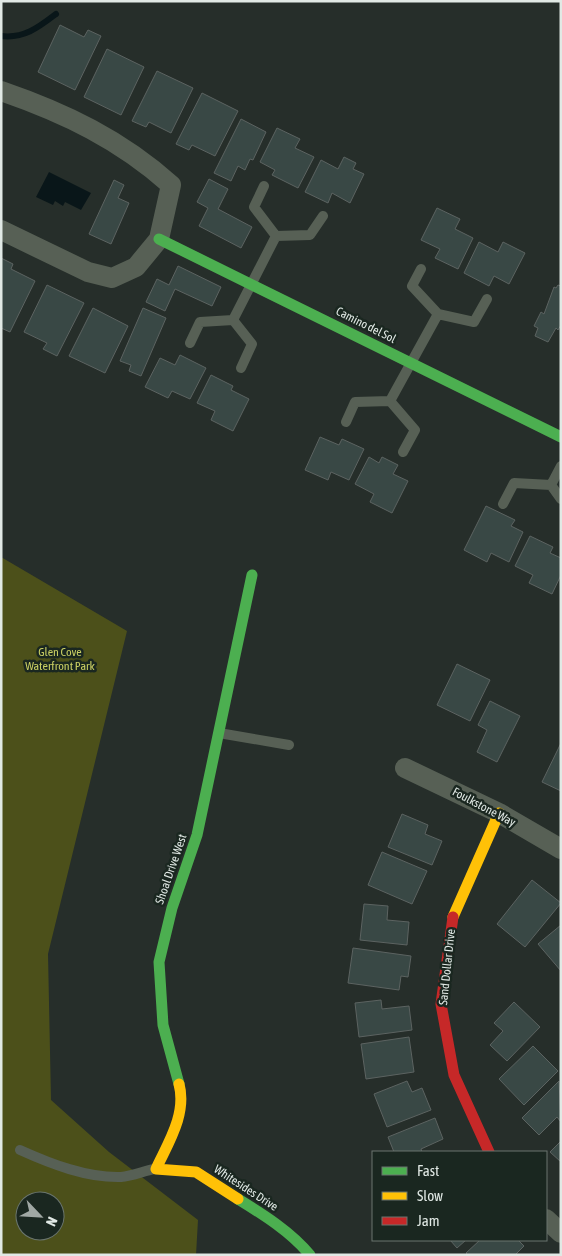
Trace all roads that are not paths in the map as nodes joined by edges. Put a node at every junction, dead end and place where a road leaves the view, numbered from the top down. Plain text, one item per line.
1 (1, 91) edge
2 (264, 186) dead end
3 (323, 216) dead end
4 (1, 230) edge
5 (276, 236) junction
6 (159, 239) junction
7 (421, 269) dead end
8 (252, 284) junction
9 (487, 299) dead end
10 (438, 314) junction
11 (233, 320) junction
12 (190, 343) dead end
13 (410, 363) junction
14 (241, 368) dead end
15 (390, 401) junction
16 (346, 422) dead end
17 (561, 437) edge
18 (404, 452) dead end
19 (561, 466) edge
20 (551, 485) junction
21 (561, 499) edge
22 (503, 504) dead end
23 (252, 575) dead end
24 (218, 733) junction
25 (289, 745) dead end
26 (405, 768) dead end
27 (499, 813) junction
28 (561, 849) edge
29 (20, 1150) dead end
30 (489, 1151) edge
31 (156, 1169) junction
32 (547, 1219) edge
33 (561, 1233) edge
34 (310, 1255) edge

1 - 6 street
2 - 5 lane
3 - 5 lane
4 - 6 street
5 - 8 lane
6 - 8 street, Camino del Sol
7 - 10 lane
8 - 11 lane
8 - 13 street, Camino del Sol
9 - 10 lane
10 - 13 lane
11 - 12 lane
11 - 14 lane
13 - 15 lane
13 - 17 street, Camino del Sol
15 - 16 lane
15 - 18 lane
19 - 20 lane
20 - 21 lane
20 - 22 lane
23 - 24 street, Shoal Drive West
24 - 25 lane
24 - 31 street, Shoal Drive West
26 - 27 street, Foulkstone Way
27 - 28 street, Foulkstone Way
27 - 30 street, Sand Dollar Drive
29 - 31 lane
31 - 34 street, Whitesides Drive
32 - 33 street

